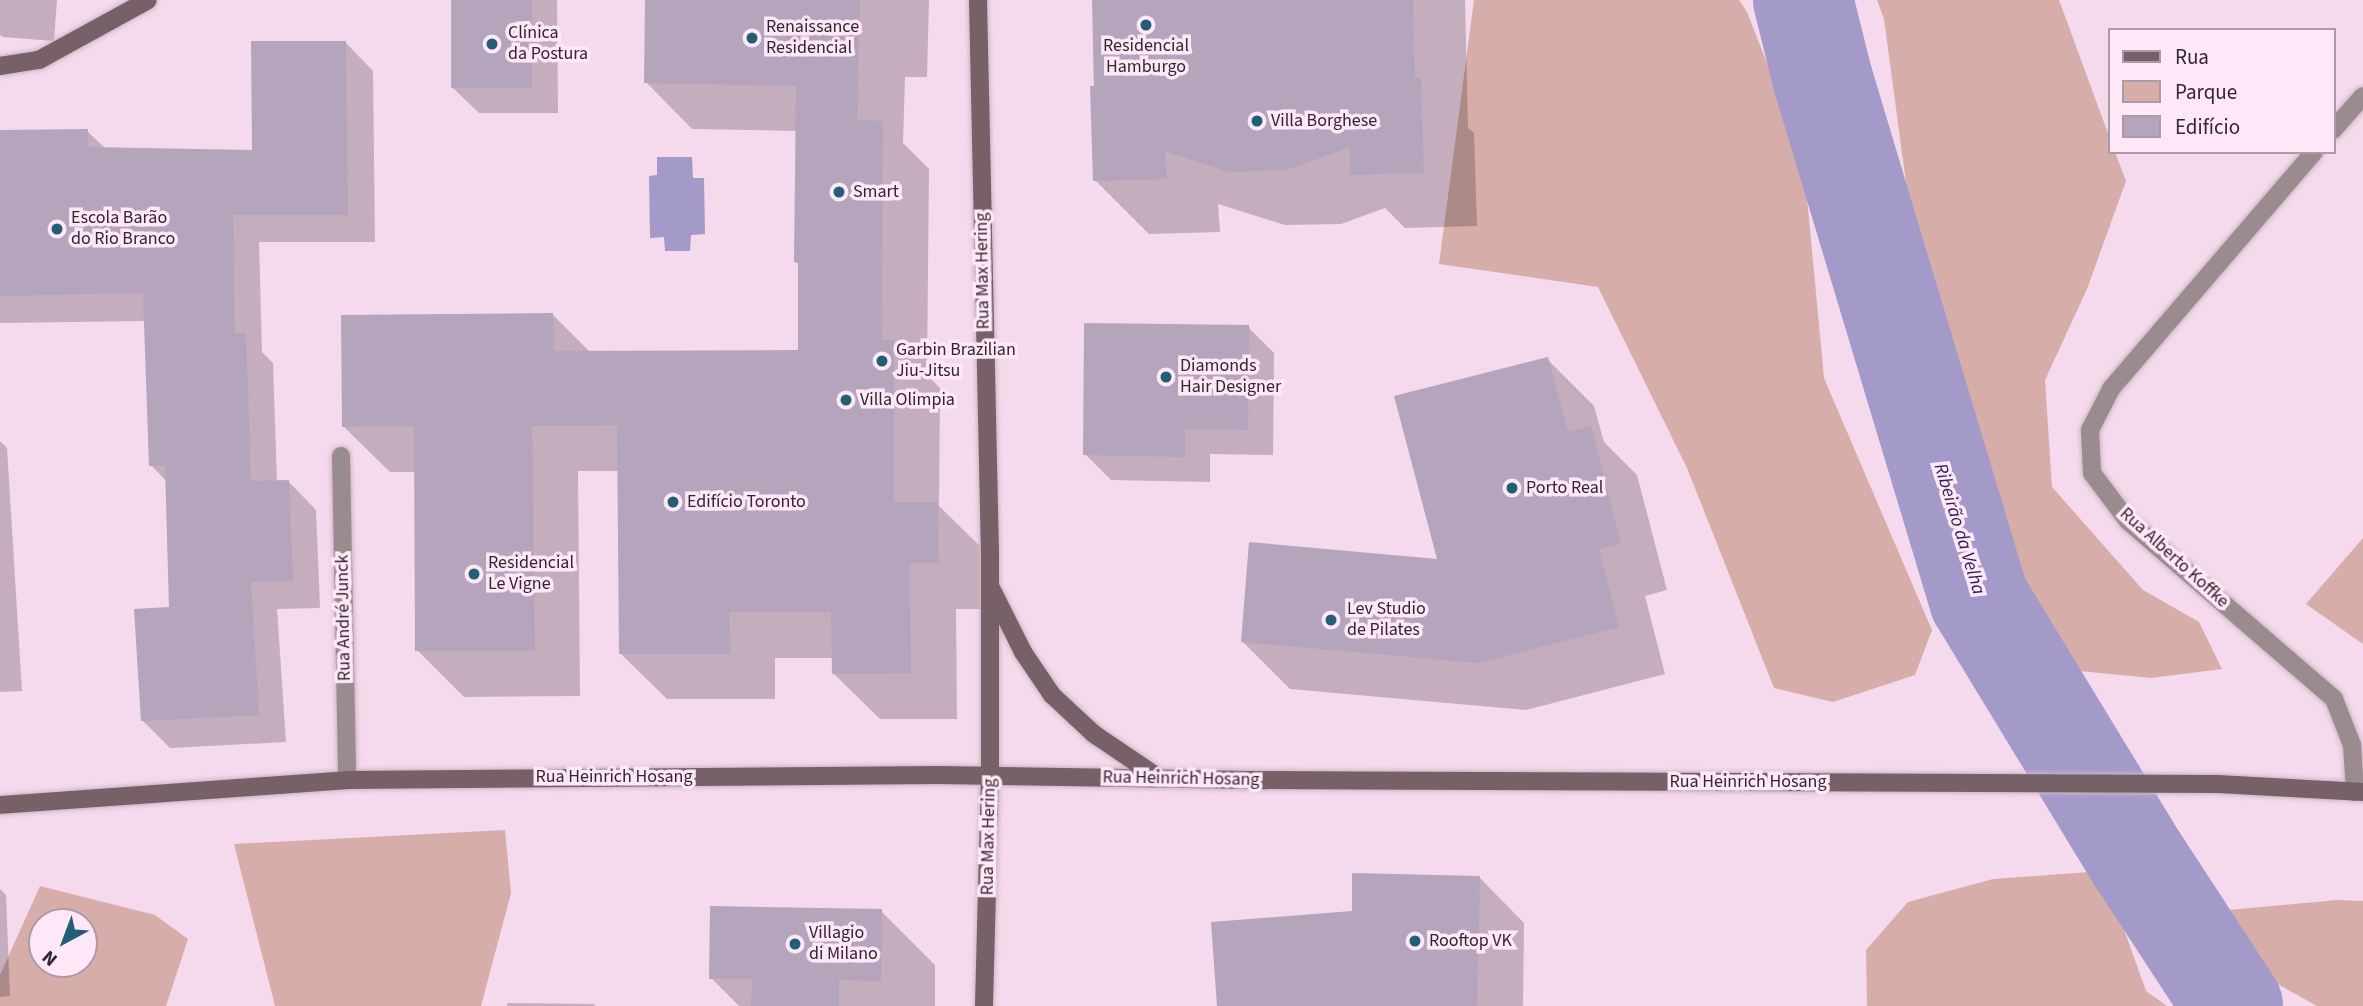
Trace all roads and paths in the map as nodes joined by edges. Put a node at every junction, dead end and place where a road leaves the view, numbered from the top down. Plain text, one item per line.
1 (148, 0) edge
2 (978, 0) edge
3 (0, 66) edge
4 (2363, 96) edge
5 (2335, 128) edge
6 (2312, 154) edge
7 (341, 457) dead end
8 (989, 584) junction
9 (990, 776) junction
10 (1159, 778) junction
11 (346, 780) junction
12 (2359, 792) edge
13 (0, 805) edge
14 (984, 1006) edge

1 - 3 main road
2 - 8 main road, Rua Max Hering
4 - 5 street
6 - 12 street, Rua Alberto Koffke
7 - 11 street, Rua André Junck
8 - 9 main road, Rua Max Hering
8 - 10 main road, Rua Max Hering
9 - 10 main road, Rua Heinrich Hosang
9 - 11 main road, Rua Heinrich Hosang
9 - 14 main road, Rua Max Hering
10 - 12 main road, Rua Heinrich Hosang
11 - 13 main road, Rua Heinrich Hosang

